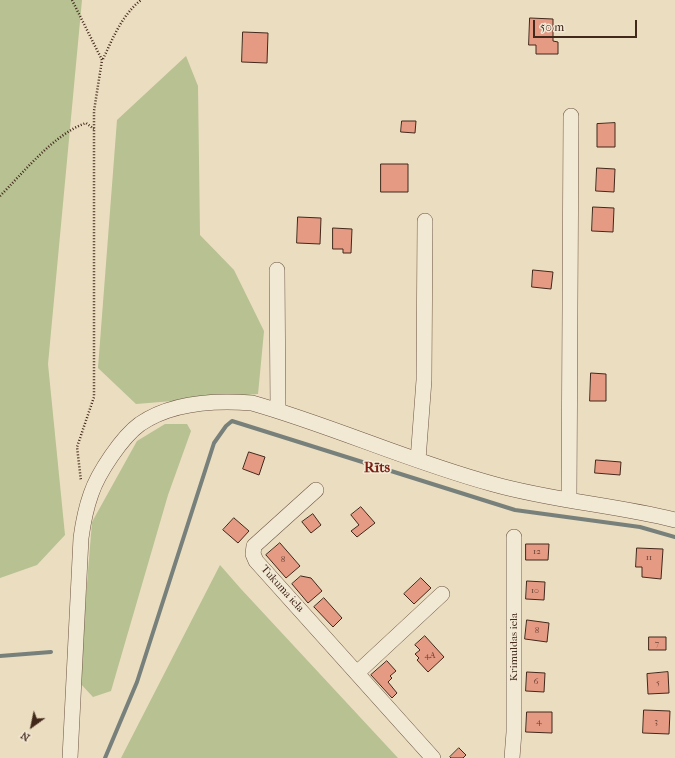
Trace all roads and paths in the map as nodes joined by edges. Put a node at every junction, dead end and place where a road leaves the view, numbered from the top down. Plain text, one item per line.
1 (72, 0) edge
2 (141, 0) edge
3 (102, 60) junction
4 (571, 116) dead end
5 (94, 129) junction
6 (0, 196) edge
7 (425, 221) dead end
8 (277, 270) dead end
9 (278, 410) junction
10 (418, 460) junction
11 (81, 485) dead end
12 (316, 490) dead end
13 (569, 500) junction
14 (675, 520) edge
15 (514, 537) dead end
16 (442, 594) dead end
17 (357, 673) junction
18 (70, 758) edge
19 (433, 758) edge
20 (512, 758) edge

1 - 3 path
2 - 3 path
3 - 5 path
4 - 13 street
5 - 6 path
5 - 11 path
7 - 10 street
8 - 9 street
9 - 10 street
9 - 18 street
10 - 13 street
12 - 17 street, Tukuma iela
13 - 14 street
15 - 20 street, Krimuldas iela
16 - 17 street
17 - 19 street, Tukuma iela

